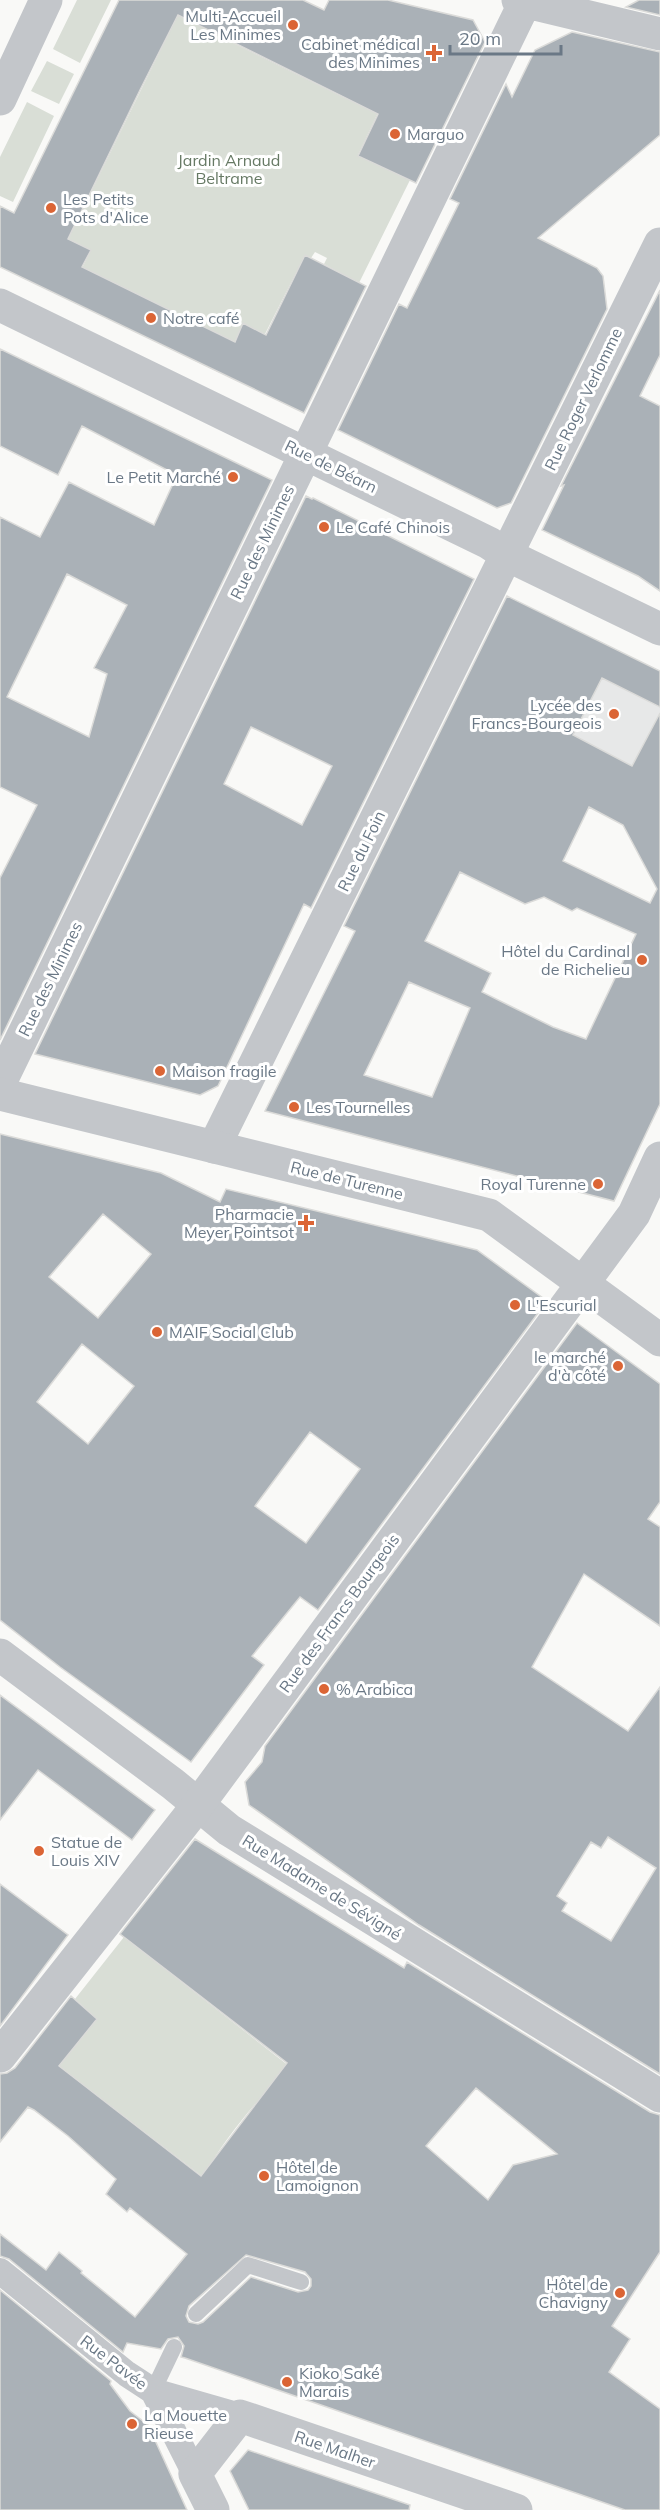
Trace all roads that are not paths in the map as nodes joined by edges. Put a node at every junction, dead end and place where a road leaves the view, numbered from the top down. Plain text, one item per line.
1 (46, 0) edge
2 (522, 1) edge
3 (660, 34) edge
4 (0, 99) edge
5 (660, 244) edge
6 (0, 305) edge
7 (305, 453) junction
8 (507, 555) junction
9 (660, 629) edge
10 (0, 1083) edge
11 (0, 1094) edge
12 (214, 1147) junction
13 (660, 1158) edge
14 (581, 1283) junction
15 (660, 1340) edge
16 (0, 1655) edge
17 (198, 1805) junction
18 (0, 2056) edge
19 (660, 2096) edge
20 (0, 2271) edge
21 (301, 2282) dead end
22 (196, 2314) dead end
23 (174, 2347) dead end
24 (153, 2391) junction
25 (240, 2416) junction
26 (195, 2474) junction
27 (492, 2507) edge
28 (213, 2510) edge

1 - 4 street
2 - 3 street
2 - 7 street, Rue des Minimes
5 - 8 street, Rue Roger Verlomme
6 - 7 street, Rue de Béarn
7 - 8 street, Rue de Béarn
7 - 10 street, Rue des Minimes
8 - 9 street, Rue de Béarn
8 - 12 street, Rue du Foin
11 - 12 street, Rue de Turenne
12 - 14 street, Rue de Turenne
13 - 14 street, Rue des Francs Bourgeois
14 - 15 street, Rue de Turenne
14 - 17 street, Rue des Francs Bourgeois
16 - 17 street, Rue Madame de Sévigné
17 - 18 street, Rue des Francs Bourgeois
17 - 19 street, Rue Madame de Sévigné
20 - 24 street, Rue Pavée
21 - 22 lane
23 - 24 lane
24 - 25 street, Rue Malher
24 - 26 street, Rue Pavée
25 - 26 street
25 - 27 street, Rue Malher
26 - 28 street, Rue Pavée

